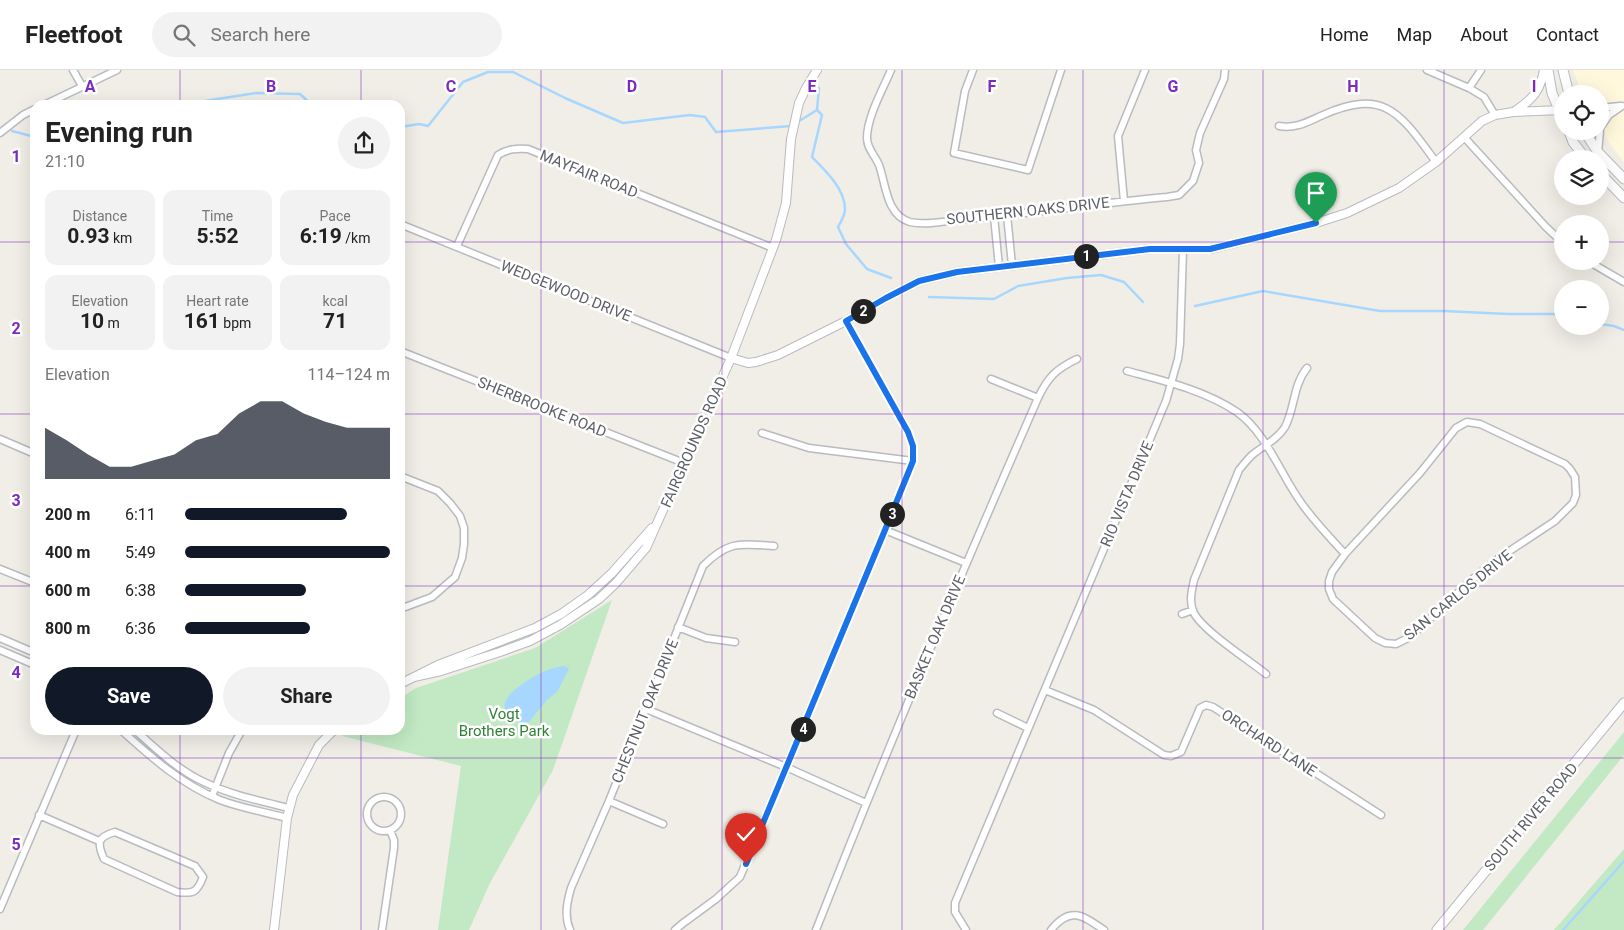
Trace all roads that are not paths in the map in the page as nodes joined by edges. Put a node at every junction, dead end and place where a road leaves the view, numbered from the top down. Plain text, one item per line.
1 (74, 70) edge
2 (117, 70) edge
3 (817, 70) edge
4 (891, 70) edge
5 (973, 70) edge
6 (1061, 70) edge
7 (1145, 70) edge
8 (1225, 70) edge
9 (1427, 70) edge
10 (1480, 70) edge
11 (1546, 70) edge
12 (1564, 70) edge
13 (1567, 85) edge
14 (82, 86) junction
15 (1468, 88) junction
16 (1554, 97) edge
17 (54, 100) edge
18 (1623, 106) edge
19 (1609, 107) edge
20 (30, 112) edge
21 (1513, 112) junction
22 (1554, 112) edge
23 (1495, 115) junction
24 (1609, 115) edge
25 (1279, 126) dead end
26 (0, 133) edge
27 (1464, 137) junction
28 (1436, 162) junction
29 (1609, 163) edge
30 (1624, 179) edge
31 (1609, 182) edge
32 (1624, 198) edge
33 (1124, 201) junction
34 (1007, 215) junction
35 (994, 216) junction
36 (405, 226) edge
37 (1554, 234) edge
38 (457, 246) junction
39 (773, 248) junction
40 (1183, 250) junction
41 (1012, 265) junction
42 (999, 266) junction
43 (1603, 270) edge
44 (1624, 282) edge
45 (846, 321) junction
46 (405, 353) edge
47 (732, 358) junction
48 (1077, 359) dead end
49 (1307, 368) dead end
50 (1127, 371) dead end
51 (991, 379) dead end
52 (1172, 383) junction
53 (1038, 398) junction
54 (762, 433) dead end
55 (0, 439) edge
56 (1266, 445) junction
57 (30, 452) edge
58 (913, 461) junction
59 (684, 463) junction
60 (405, 478) edge
61 (885, 530) junction
62 (774, 546) dead end
63 (1345, 554) junction
64 (966, 563) junction
65 (0, 569) edge
66 (30, 581) edge
67 (405, 607) edge
68 (1193, 610) junction
69 (1182, 614) dead end
70 (678, 627) junction
71 (0, 639) edge
72 (735, 642) dead end
73 (0, 650) edge
74 (30, 650) edge
75 (30, 663) edge
76 (1266, 674) dead end
77 (405, 682) edge
78 (1046, 690) junction
79 (1624, 703) edge
80 (646, 709) junction
81 (997, 713) dead end
82 (1028, 728) junction
83 (74, 735) edge
84 (127, 735) edge
85 (141, 735) edge
86 (239, 735) edge
87 (329, 735) edge
88 (786, 768) junction
89 (216, 787) junction
90 (212, 796) junction
91 (608, 801) junction
92 (866, 803) junction
93 (289, 808) junction
94 (39, 815) junction
95 (1380, 815) dead end
96 (287, 818) junction
97 (663, 824) dead end
98 (390, 830) junction
99 (99, 841) junction
100 (0, 909) edge
101 (274, 930) edge
102 (382, 930) edge
103 (570, 930) edge
104 (675, 930) edge
105 (816, 930) edge
106 (966, 930) edge
107 (1051, 930) edge
108 (1104, 930) edge
109 (1437, 930) edge

1 - 14 street
2 - 14 street
3 - 39 street, FAIRGROUNDS ROAD
4 - 35 street, SOUTHERN OAKS DRIVE
5 - 6 street
7 - 33 street
8 - 33 street, SOUTHERN OAKS DRIVE
9 - 15 street
10 - 15 street
11 - 16 main road
11 - 21 street
12 - 13 main road
14 - 17 street
15 - 23 street
18 - 19 street
18 - 24 street
20 - 26 street
21 - 22 street
21 - 23 street
23 - 27 street
25 - 28 street
27 - 28 street
27 - 37 street
28 - 40 street
29 - 30 main road
31 - 32 main road
33 - 34 street, SOUTHERN OAKS DRIVE
34 - 35 street, SOUTHERN OAKS DRIVE
34 - 41 street
35 - 42 street
36 - 38 street, WEDGEWOOD DRIVE
38 - 39 street, MAYFAIR ROAD
38 - 47 street, WEDGEWOOD DRIVE
39 - 47 street, FAIRGROUNDS ROAD
40 - 41 street
40 - 52 street, RIO VISTA DRIVE
41 - 42 street
42 - 45 street
43 - 44 street
45 - 47 street
45 - 58 street
46 - 59 street, SHERBROOKE ROAD
47 - 59 street, FAIRGROUNDS ROAD
48 - 53 street, BASKET OAK DRIVE
49 - 56 street
50 - 52 street
51 - 53 street
52 - 56 street
52 - 78 street, RIO VISTA DRIVE
53 - 64 street, BASKET OAK DRIVE
54 - 58 street
55 - 57 street
56 - 63 street
56 - 68 street
58 - 61 street
59 - 77 street, FAIRGROUNDS ROAD
60 - 67 street
61 - 64 street
61 - 88 street
62 - 70 street, CHESTNUT OAK DRIVE
63 - 63 street, SAN CARLOS DRIVE
64 - 92 street, BASKET OAK DRIVE
65 - 66 street
68 - 69 street
68 - 76 street
70 - 72 street
70 - 80 street, CHESTNUT OAK DRIVE
71 - 74 street
73 - 75 street
78 - 82 street, RIO VISTA DRIVE
78 - 95 street, ORCHARD LANE
79 - 109 main road, SOUTH RIVER ROAD
80 - 88 street
80 - 91 street, CHESTNUT OAK DRIVE
81 - 82 street
82 - 106 street, RIO VISTA DRIVE
83 - 94 street
84 - 90 street
85 - 89 street
86 - 89 street
87 - 93 street
88 - 92 street
88 - 104 street
89 - 90 street
89 - 93 street
90 - 96 street
91 - 97 street
91 - 103 street, CHESTNUT OAK DRIVE
92 - 105 street, BASKET OAK DRIVE
93 - 96 street
94 - 99 street
94 - 100 street
96 - 101 street
98 - 98 street
98 - 102 street
99 - 99 street
107 - 108 street

